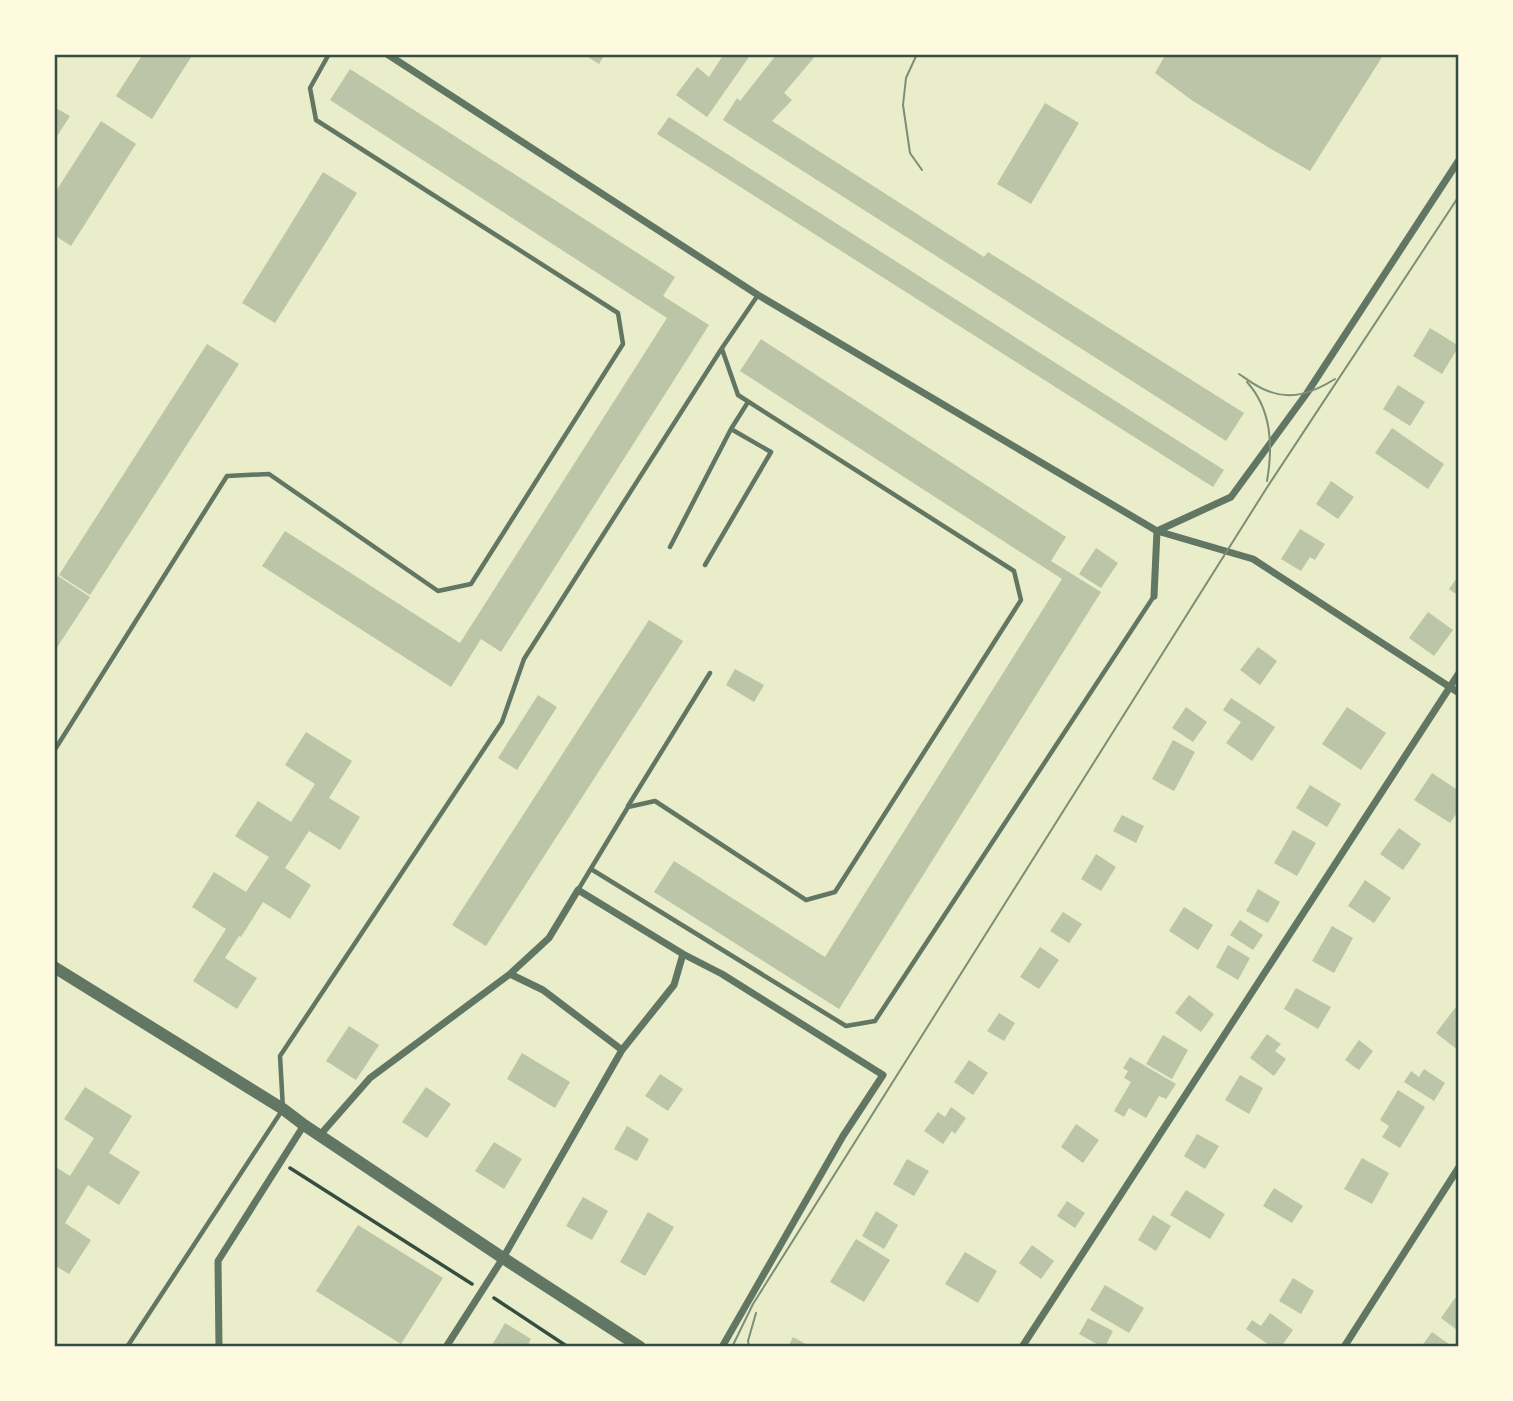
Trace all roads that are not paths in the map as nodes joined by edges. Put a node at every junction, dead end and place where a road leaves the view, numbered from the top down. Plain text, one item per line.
1 (329, 54) edge
2 (387, 54) edge
3 (1459, 160) edge
4 (758, 295) junction
5 (722, 348) junction
6 (748, 402) junction
7 (731, 429) junction
8 (1157, 531) junction
9 (670, 547) dead end
10 (705, 565) dead end
11 (1154, 596) joint
12 (710, 673) dead end
13 (1459, 673) edge
14 (1450, 687) junction
15 (1459, 693) edge
16 (54, 751) edge
17 (628, 807) junction
18 (591, 869) junction
19 (578, 891) junction
20 (683, 954) junction
21 (54, 967) edge
22 (510, 974) junction
23 (622, 1050) junction
24 (283, 1109) junction
25 (304, 1125) junction
26 (320, 1135) junction
27 (1459, 1167) edge
28 (503, 1258) junction
29 (127, 1347) edge
30 (219, 1347) edge
31 (446, 1347) edge
32 (640, 1347) edge
33 (722, 1347) edge
34 (1022, 1347) edge
35 (1344, 1347) edge

1 - 16 lane
2 - 4 street
3 - 8 street
4 - 5 lane
4 - 8 street
5 - 6 lane
5 - 24 lane
6 - 7 lane
6 - 17 lane
7 - 9 lane
7 - 10 lane
8 - 11 street
8 - 14 street
11 - 18 lane
12 - 17 lane
13 - 14 street
14 - 15 street
14 - 34 street
17 - 18 lane
18 - 19 lane
19 - 20 street
19 - 22 street
20 - 23 street
20 - 33 street
21 - 24 street
22 - 23 street
22 - 26 street
23 - 28 street
24 - 25 street
24 - 29 lane
25 - 26 street
25 - 30 street
26 - 28 street
27 - 35 street
28 - 31 street
28 - 32 street

